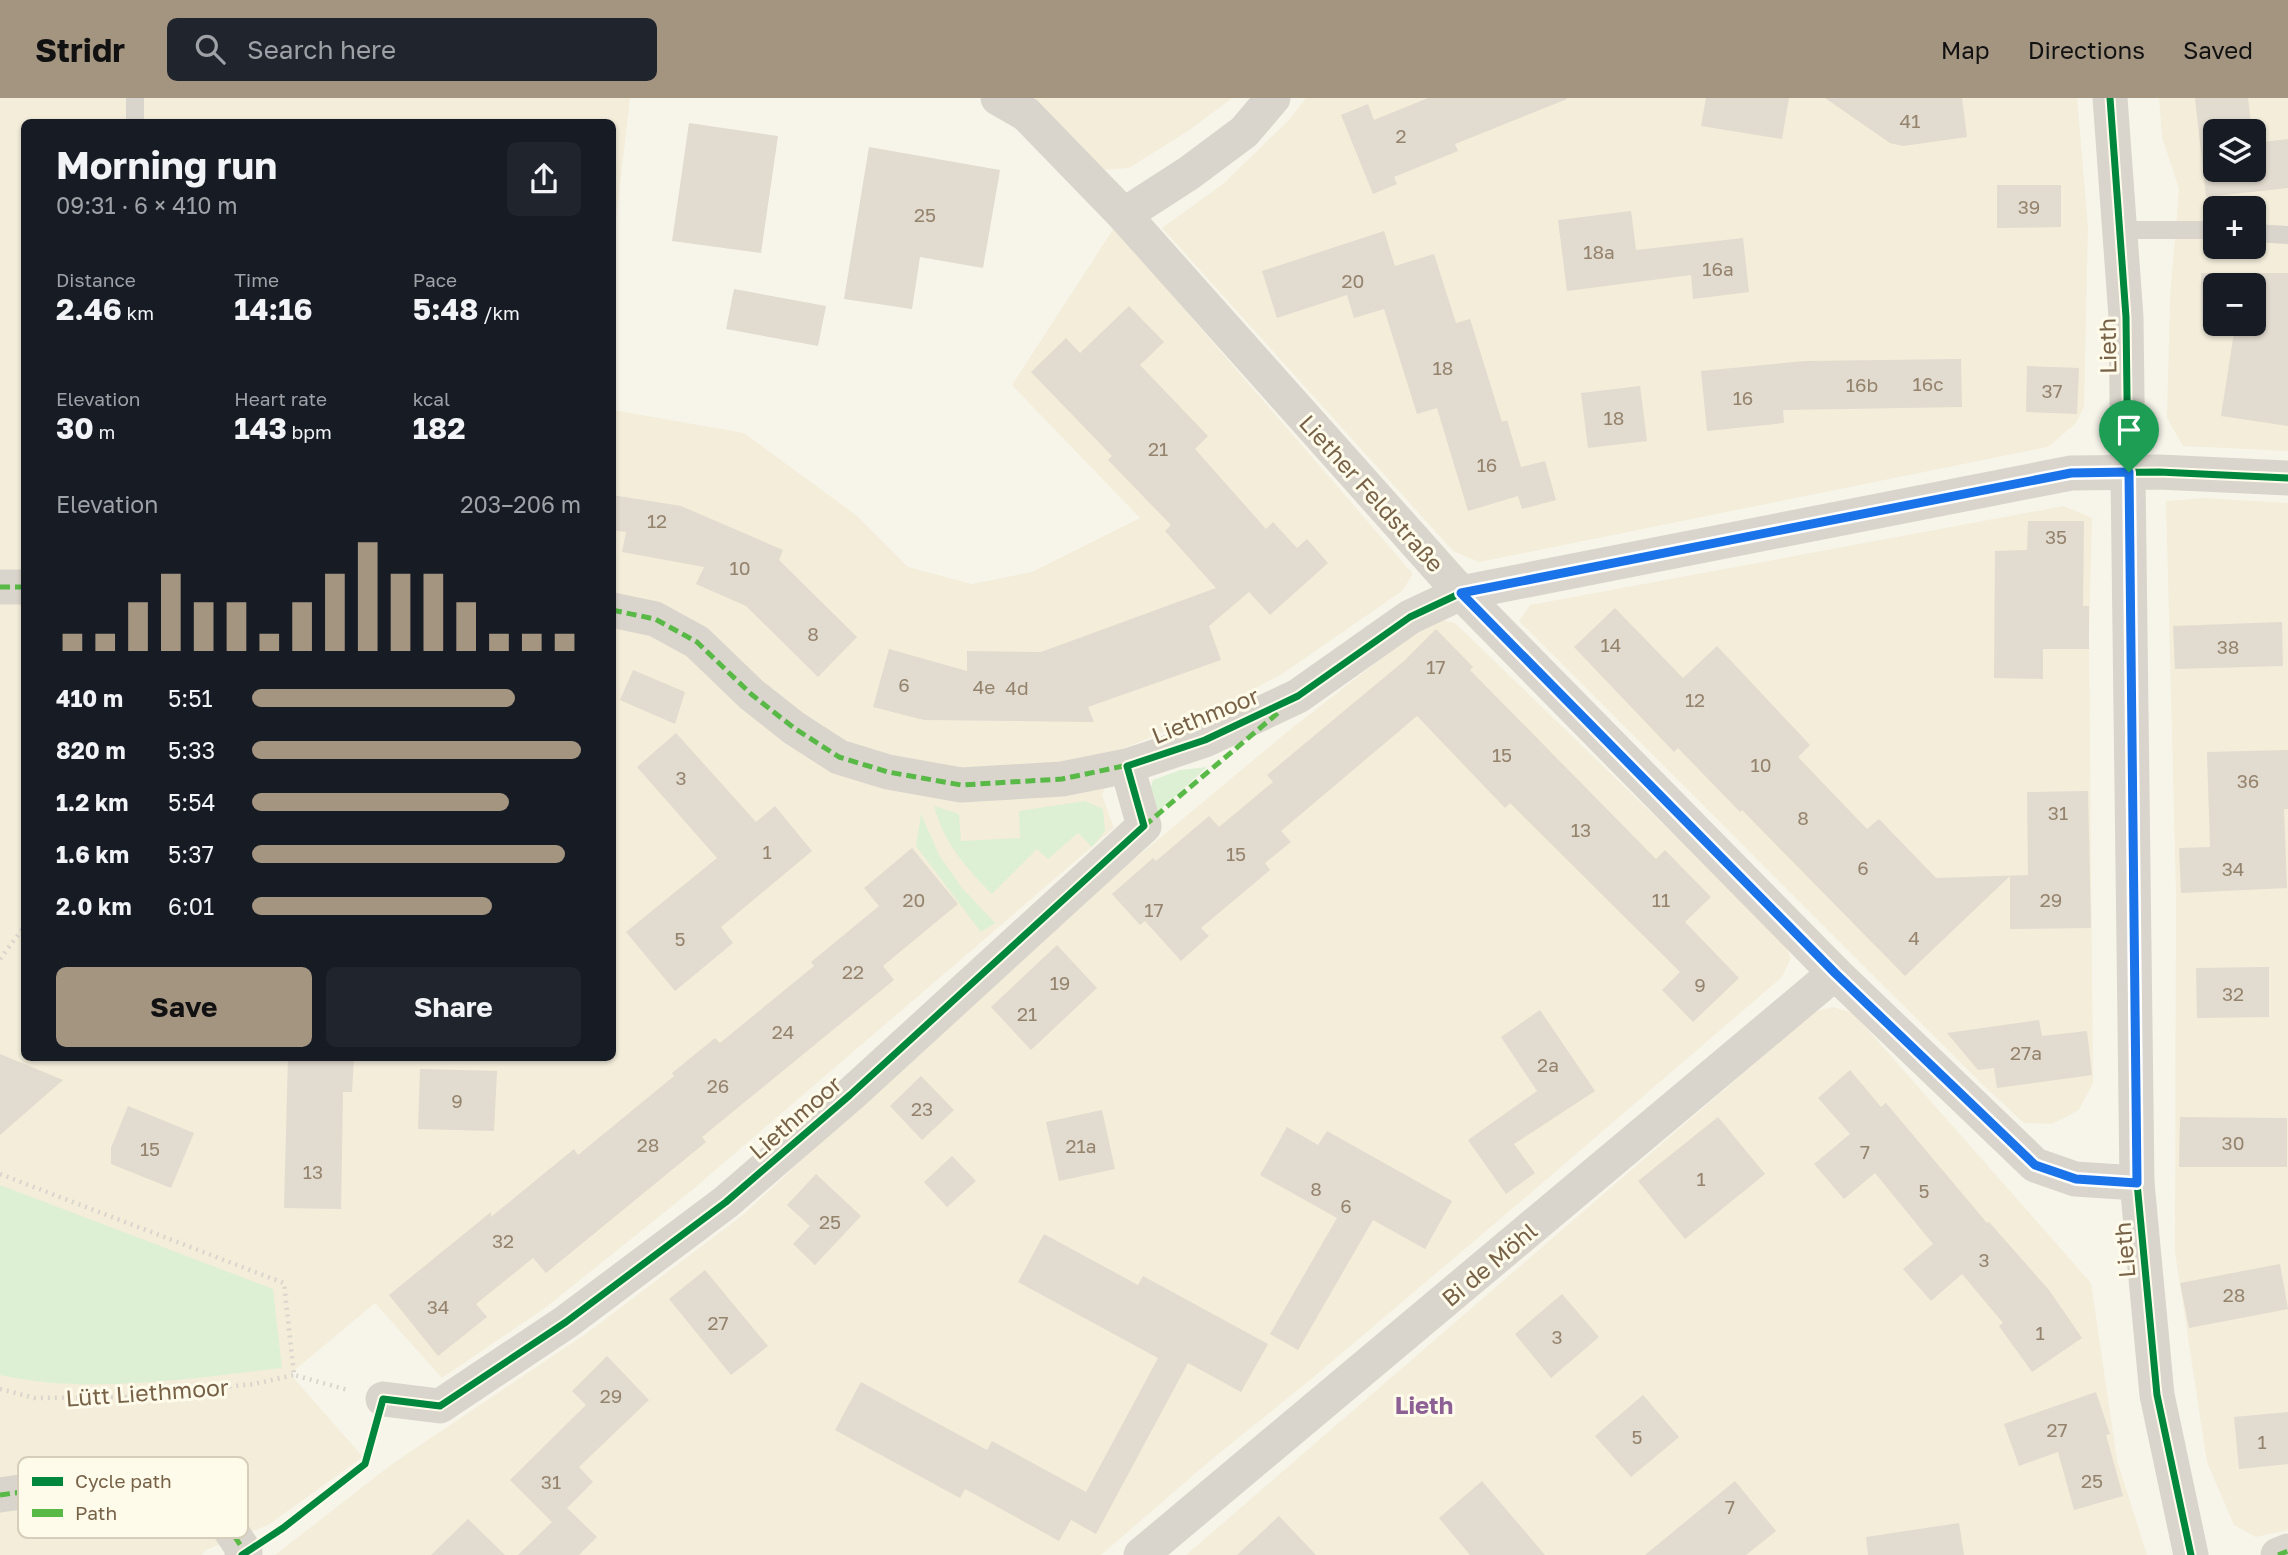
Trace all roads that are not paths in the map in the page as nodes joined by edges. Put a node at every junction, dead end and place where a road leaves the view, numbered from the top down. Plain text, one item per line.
1 (135, 98) edge
2 (998, 98) edge
3 (1273, 98) edge
4 (2110, 98) edge
5 (135, 119) edge
6 (1124, 215) junction
7 (2120, 230) junction
8 (2203, 230) edge
9 (2266, 234) edge
10 (2288, 235) edge
11 (2129, 472) junction
12 (2288, 478) edge
13 (0, 587) edge
14 (21, 587) edge
15 (1461, 593) junction
16 (616, 611) edge
17 (1127, 766) junction
18 (1835, 973) junction
19 (2137, 1183) junction
20 (383, 1399) road end
21 (18, 1492) edge
22 (0, 1495) edge
23 (234, 1538) edge
24 (2288, 1551) edge
25 (244, 1554) edge
26 (1141, 1555) edge
27 (2191, 1555) edge
28 (2278, 1555) edge

1 - 5 lane
2 - 6 street, Liether Feldstraße
3 - 6 street
4 - 7 street, Lieth
6 - 15 street, Liether Feldstraße
7 - 8 lane
7 - 11 street, Lieth
9 - 10 lane
11 - 12 street, Liethmoor
11 - 15 street, Liethmoor
11 - 19 street, Lieth
13 - 14 street
15 - 17 street, Liethmoor
15 - 18 street, Liether Feldstraße
16 - 17 street
17 - 20 street, Liethmoor
18 - 19 street, Liether Feldstraße
18 - 26 street, Bi de Möhl
19 - 27 street, Lieth
21 - 22 street
23 - 25 street
24 - 28 street

